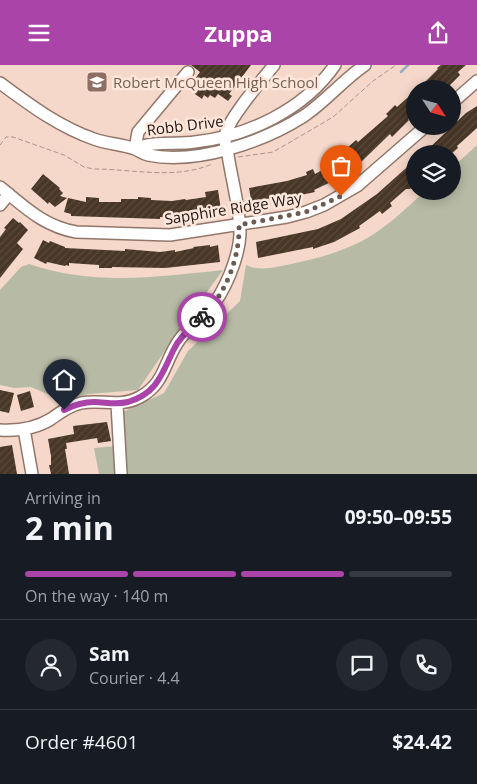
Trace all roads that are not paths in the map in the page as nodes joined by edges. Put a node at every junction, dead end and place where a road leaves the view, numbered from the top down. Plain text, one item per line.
1 (274, 65) edge
2 (335, 65) edge
3 (365, 65) edge
4 (188, 72) dead end
5 (477, 81) edge
6 (0, 83) edge
7 (461, 95) edge
8 (416, 135) edge
9 (225, 137) junction
10 (135, 149) junction
11 (227, 150) junction
12 (4, 191) edge
13 (0, 205) edge
14 (239, 225) junction
15 (117, 404) junction
16 (0, 429) edge
17 (24, 429) junction
18 (32, 474) edge
19 (122, 474) edge

1 - 9 street
2 - 9 street, Robb Drive
3 - 11 street, Robb Drive
4 - 10 street
5 - 7 street
6 - 10 street, Robb Drive
8 - 14 street, Sapphire Ridge Way
9 - 10 street, Robb Drive
9 - 11 street
10 - 11 street, Robb Drive
11 - 14 street
12 - 13 street
12 - 14 street, Sapphire Ridge Way
14 - 15 street
15 - 17 street
15 - 19 street
16 - 17 street
17 - 18 street

